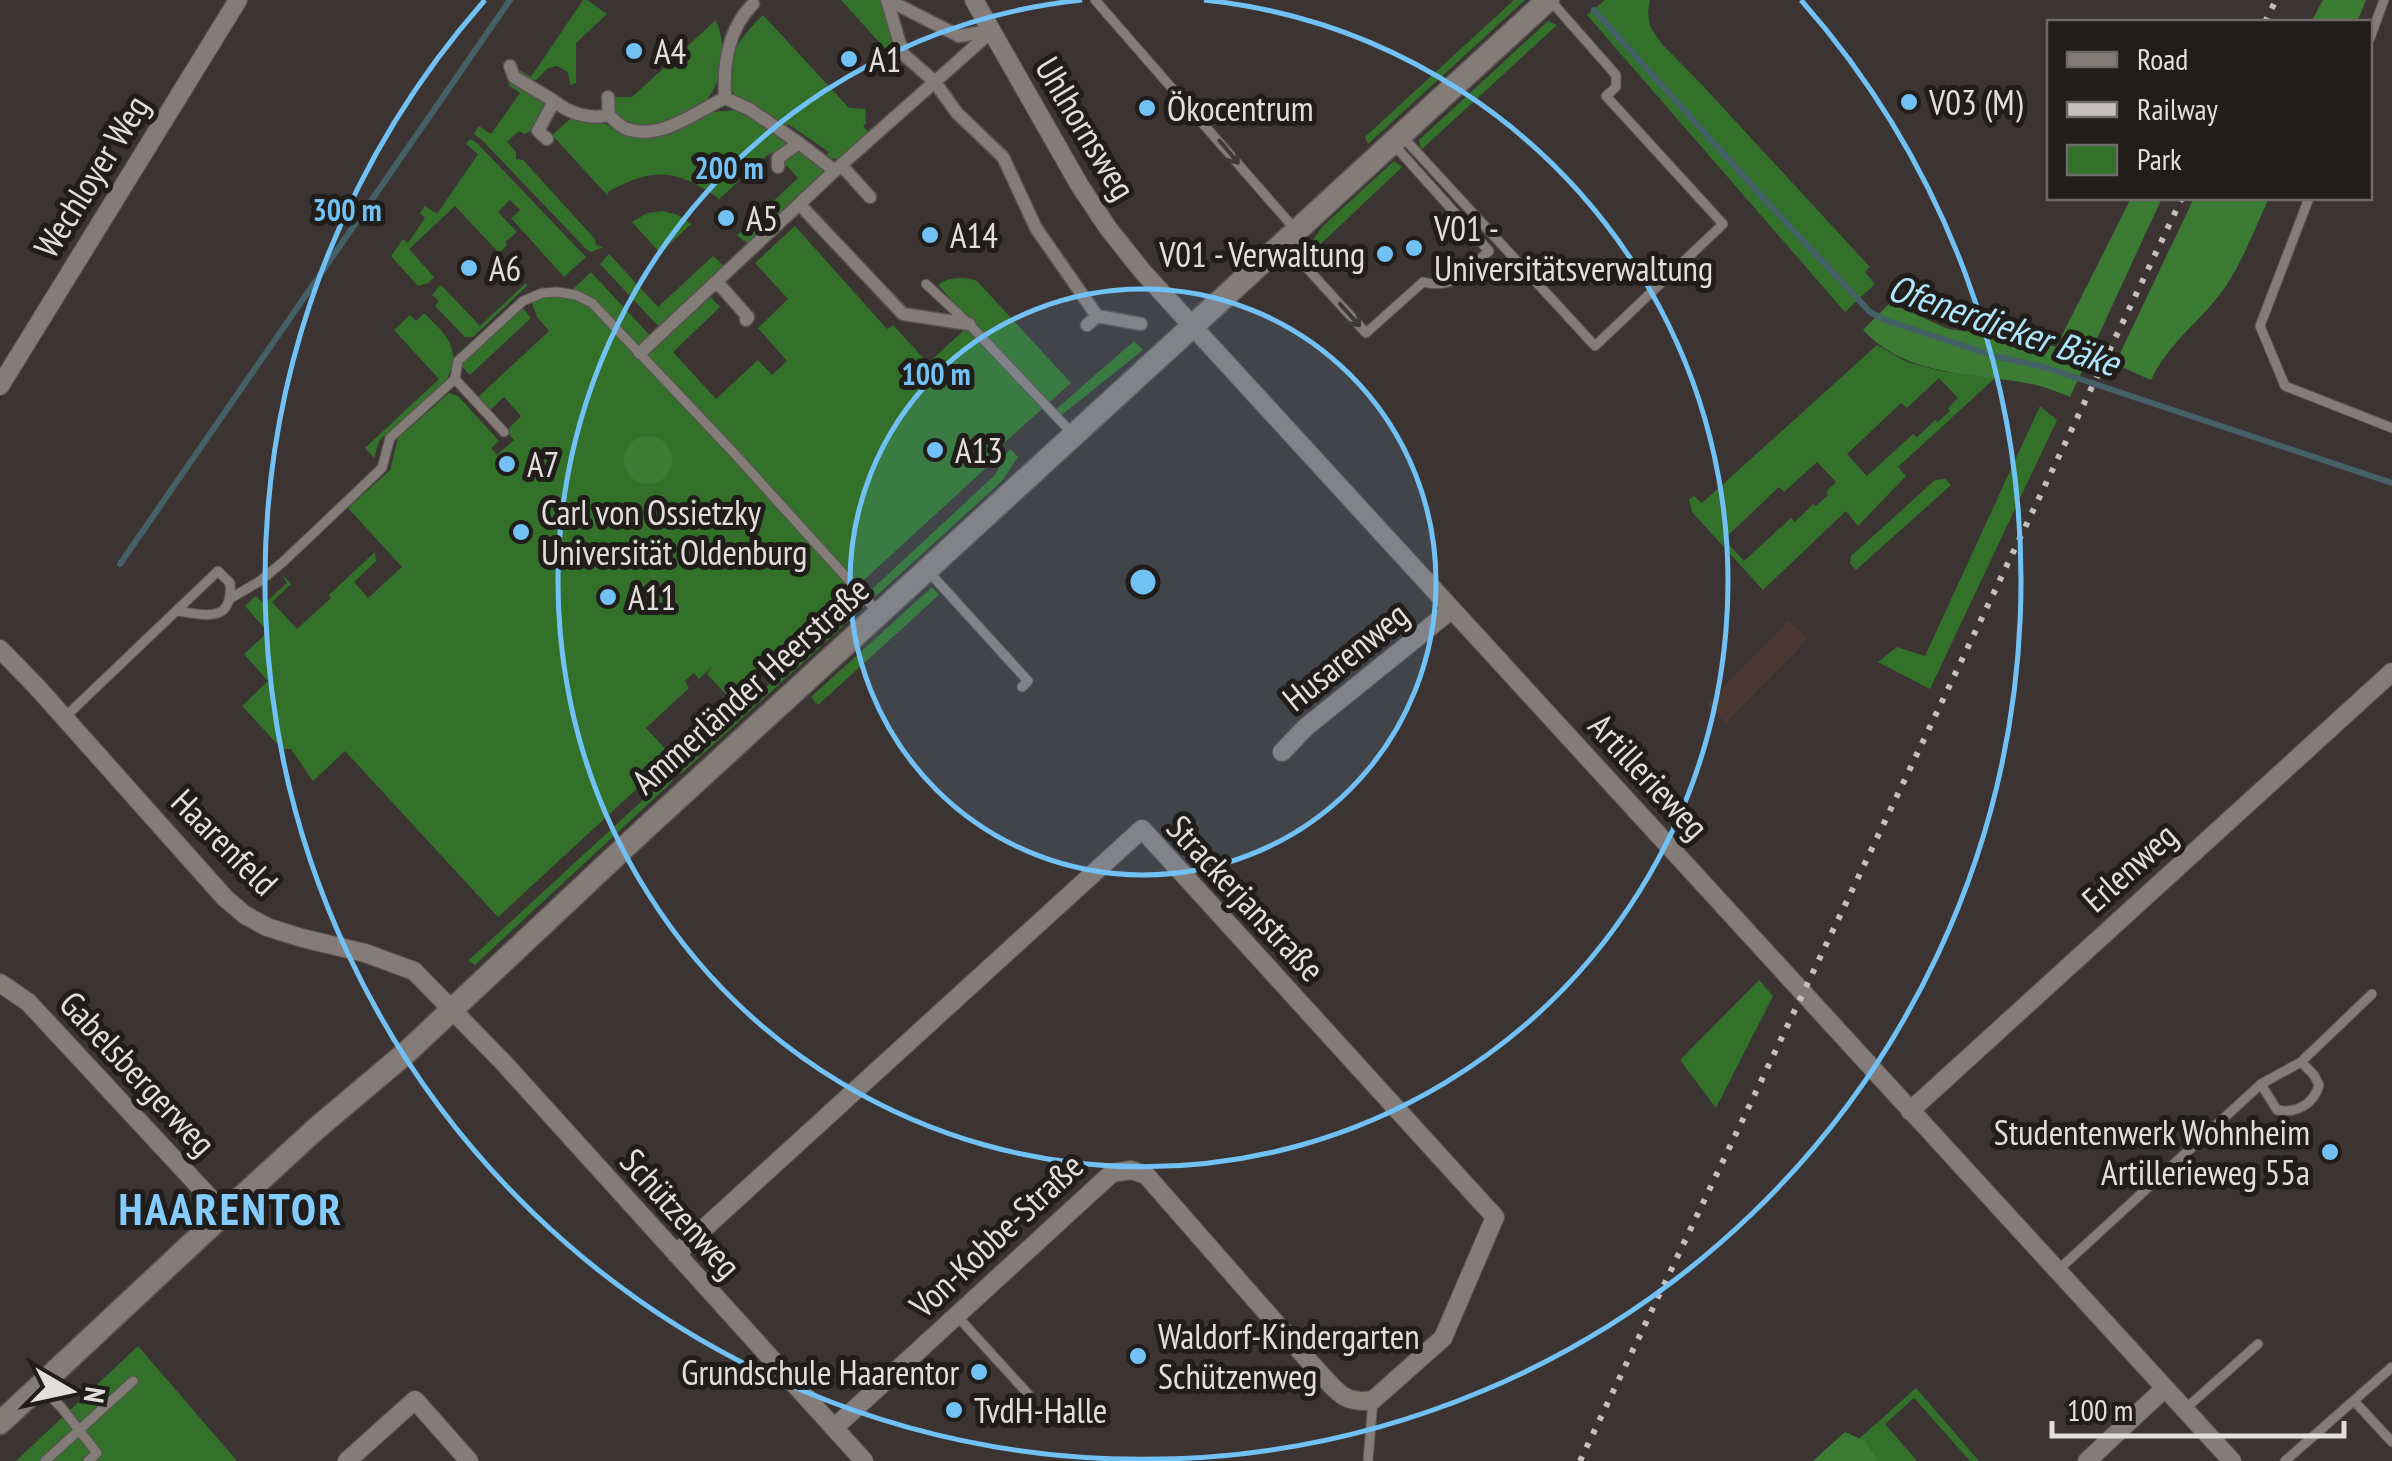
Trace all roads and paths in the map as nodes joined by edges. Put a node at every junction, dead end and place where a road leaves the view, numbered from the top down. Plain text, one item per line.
1 (238, 0) edge
2 (888, 0) edge
3 (921, 0) edge
4 (974, 0) edge
5 (1096, 0) edge
6 (1549, 0) edge
7 (2384, 0) edge
8 (753, 4) dead end
9 (934, 22) junction
10 (992, 30) junction
11 (2372, 33) edge
12 (510, 66) dead end
13 (934, 81) junction
14 (608, 97) dead end
15 (725, 98) junction
16 (554, 101) junction
17 (608, 114) junction
18 (547, 139) dead end
19 (1398, 140) junction
20 (800, 143) junction
21 (778, 167) dead end
22 (838, 168) junction
23 (870, 197) dead end
24 (2308, 200) edge
25 (800, 205) junction
26 (1291, 237) junction
27 (717, 282) junction
28 (926, 284) dead end
29 (746, 320) dead end
30 (969, 324) junction
31 (1141, 324) dead end
32 (1193, 326) junction
33 (640, 353) junction
34 (454, 379) junction
35 (0, 386) edge
36 (2392, 428) edge
37 (504, 432) dead end
38 (1074, 435) junction
39 (927, 570) junction
40 (232, 598) junction
41 (177, 610) junction
42 (1451, 610) junction
43 (880, 614) junction
44 (0, 650) edge
45 (2392, 672) edge
46 (1022, 687) dead end
47 (64, 718) junction
48 (1282, 752) dead end
49 (0, 983) edge
50 (2372, 994) dead end
51 (450, 1009) junction
52 (2301, 1062) junction
53 (2261, 1084) junction
54 (1910, 1111) junction
55 (224, 1213) junction
56 (676, 1254) junction
57 (2057, 1271) junction
58 (957, 1316) junction
59 (2258, 1344) dead end
60 (2392, 1366) edge
61 (133, 1382) dead end
62 (40, 1386) junction
63 (2165, 1388) junction
64 (1029, 1396) dead end
65 (1372, 1400) junction
66 (2354, 1402) junction
67 (2184, 1410) junction
68 (0, 1423) edge
69 (834, 1428) junction
70 (78, 1429) junction
71 (2392, 1442) edge
72 (45, 1461) edge
73 (88, 1461) edge
74 (347, 1461) edge
75 (469, 1461) edge
76 (864, 1461) edge
77 (1368, 1461) edge
78 (2088, 1461) edge
79 (2232, 1461) edge
80 (2285, 1461) edge

1 - 35 street, Wechloyer Weg
2 - 9 street
2 - 13 street
3 - 9 street
4 - 10 street, Uhlhornsweg
5 -> 26 lane
6 - 19 street, Ammerländer Heerstraße
6 - 19 lane
7 - 11 lane
8 - 15 street
9 - 10 street
10 - 13 street
10 - 32 street, Uhlhornsweg
12 - 16 street
13 - 22 street
13 - 31 street
14 - 17 street
15 - 17 street
15 - 20 street
16 - 17 street
16 - 18 street
19 - 26 street, Ammerländer Heerstraße
26 -> 19 lane
20 - 21 street
20 - 22 street
22 - 23 street
22 - 25 street
24 - 36 lane
25 - 27 street
25 - 30 street
26 - 32 street, Ammerländer Heerstraße
27 - 29 street
27 - 33 street
28 - 30 lane
30 - 38 lane
32 - 38 street, Ammerländer Heerstraße
32 - 42 street, Artillerieweg
33 - 34 lane
33 - 43 lane
34 - 37 lane
34 - 40 lane
38 - 39 street, Ammerländer Heerstraße
39 - 43 street, Ammerländer Heerstraße
39 - 46 lane
40 - 41 lane
40 - 41 lane
41 - 47 lane
42 - 48 street, Husarenweg
42 - 54 street, Artillerieweg
43 - 51 street, Ammerländer Heerstraße
44 - 47 street, Haarenfeld
45 - 54 street, Erlenweg
47 - 51 street, Haarenfeld
49 - 55 street, Gabelsbergerweg
50 - 52 lane
51 - 55 street, Ammerländer Heerstraße
51 - 56 street, Schützenweg
52 - 53 lane
52 - 53 lane
53 - 57 lane
54 - 57 street, Artillerieweg
55 - 62 street, Ammerländer Heerstraße
56 - 65 street, Strackerjanstraße
56 - 69 street, Schützenweg
57 - 63 street, Artillerieweg
58 - 64 lane
58 - 65 street, Von-Kobbe-Straße
58 - 69 street, Von-Kobbe-Straße
59 - 67 lane
60 - 66 lane
61 - 70 lane
62 - 68 street, Ammerländer Heerstraße
62 - 70 lane
63 - 67 street, Artillerieweg
63 - 78 street
65 - 77 lane
66 - 71 lane
66 - 80 lane
67 - 79 street, Artillerieweg
69 - 76 street, Schützenweg
70 - 72 lane
70 - 73 lane
74 - 75 street

